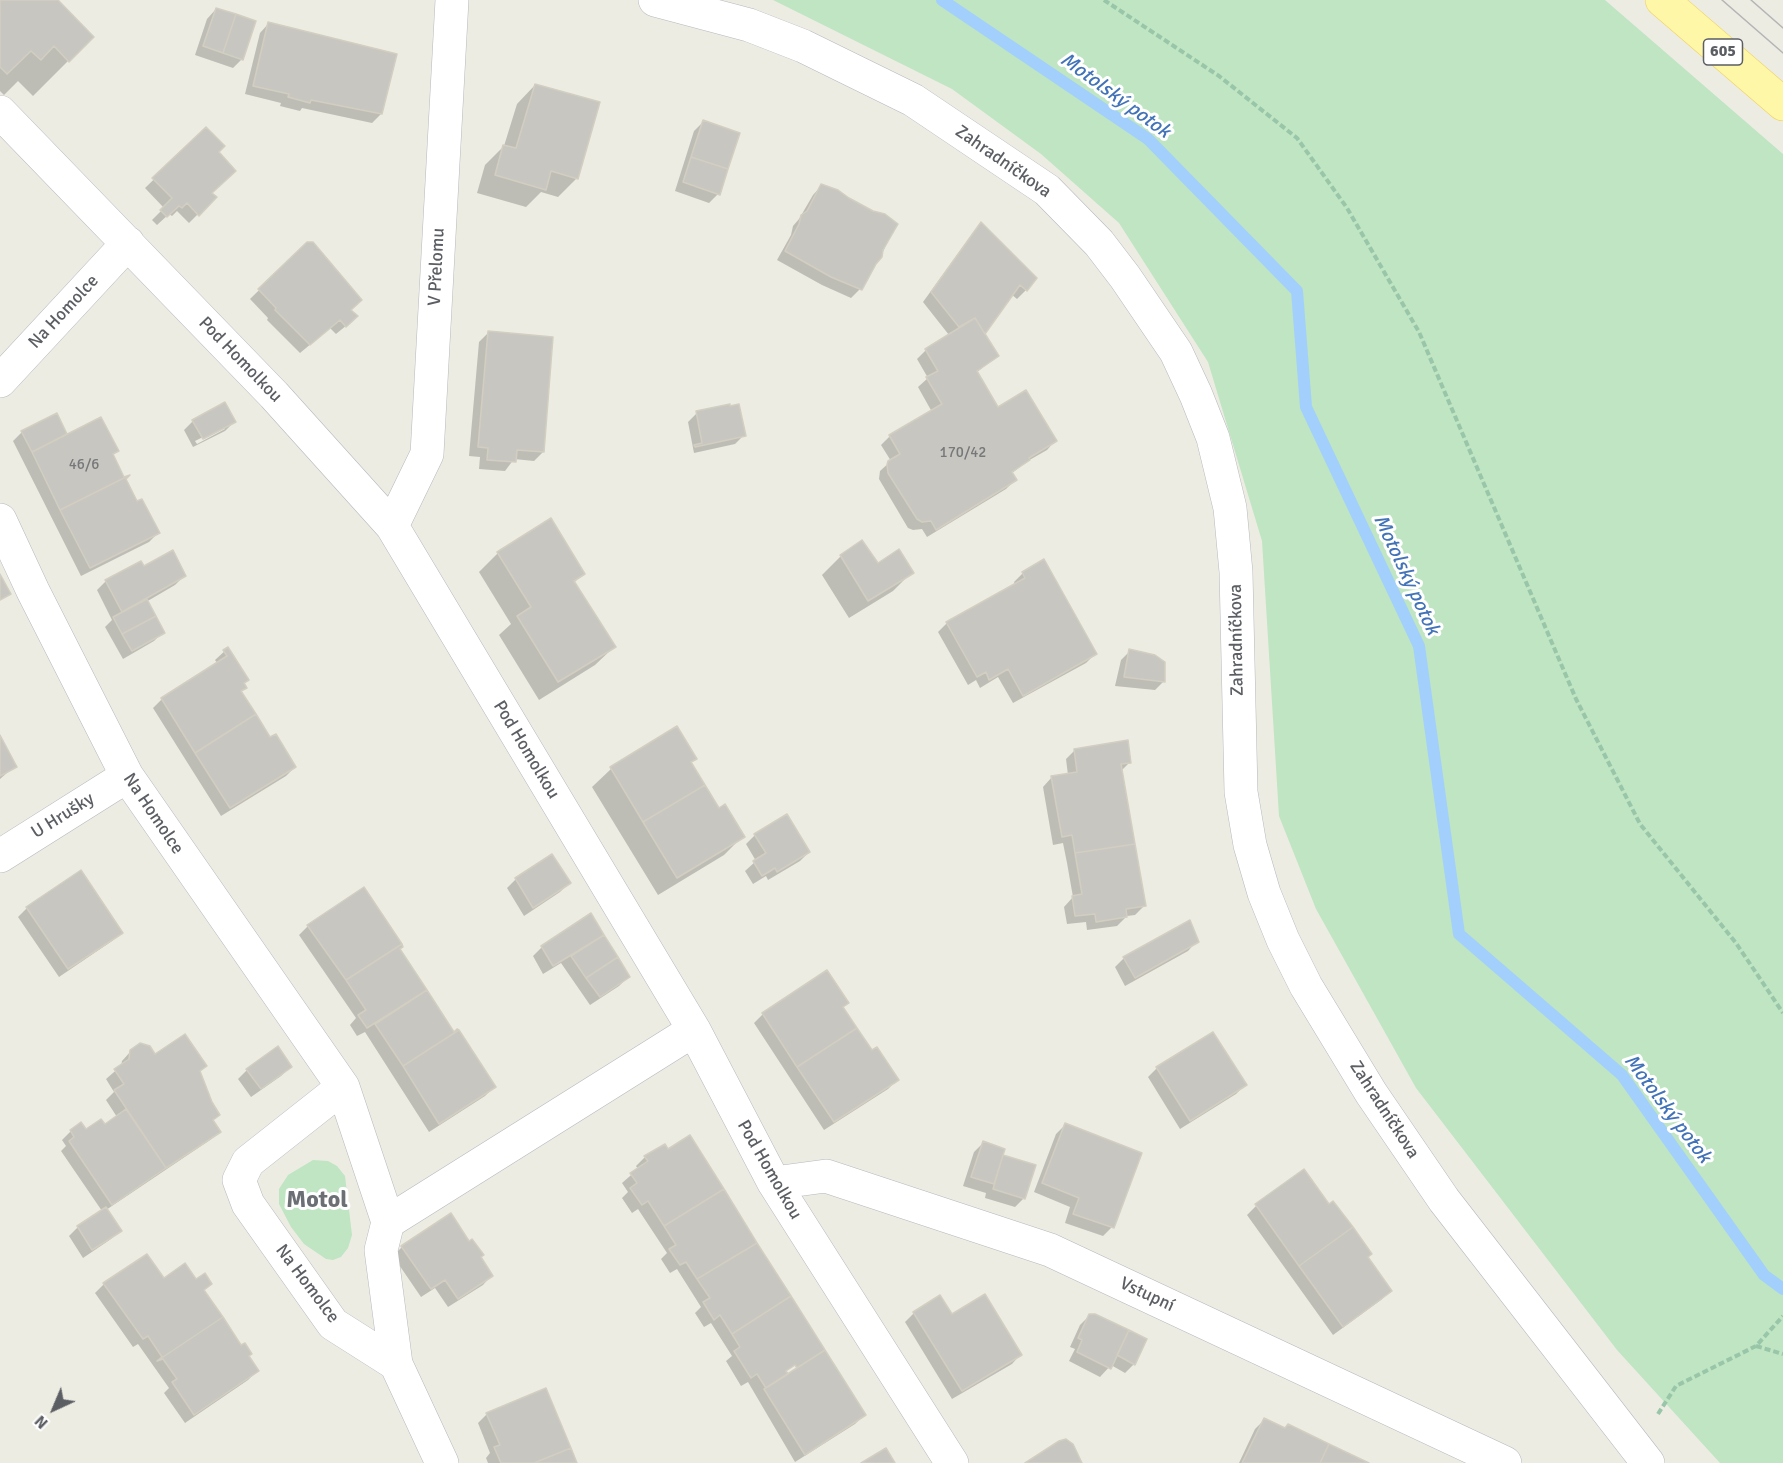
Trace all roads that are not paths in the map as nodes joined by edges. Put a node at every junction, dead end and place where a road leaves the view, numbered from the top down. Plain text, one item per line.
1 (452, 0) edge
2 (655, 0) edge
3 (1662, 0) edge
4 (1783, 104) edge
5 (0, 111) edge
6 (128, 243) junction
7 (0, 381) edge
8 (0, 520) edge
9 (392, 526) junction
10 (127, 776) junction
11 (0, 856) edge
12 (694, 1030) junction
13 (343, 1087) junction
14 (774, 1183) junction
15 (388, 1222) junction
16 (396, 1364) junction
17 (1639, 1452) edge
18 (441, 1463) edge
19 (952, 1463) edge
20 (1505, 1463) edge

1 - 9 street, V Přelomu
2 - 17 street, Zahradníčkova
3 - 4 main road, 605
5 - 6 street, Pod Homolkou
6 - 7 street, Na Homolce
6 - 9 street, Pod Homolkou
8 - 10 street, Na Homolce
9 - 12 street, Pod Homolkou
10 - 11 street, U Hrušky
10 - 13 street, Na Homolce
12 - 14 street, Pod Homolkou
12 - 15 street
13 - 15 street, Na Homolce
13 - 16 street, Na Homolce
14 - 19 street, Pod Homolkou
14 - 20 street, Vstupní
15 - 16 street
16 - 18 street

